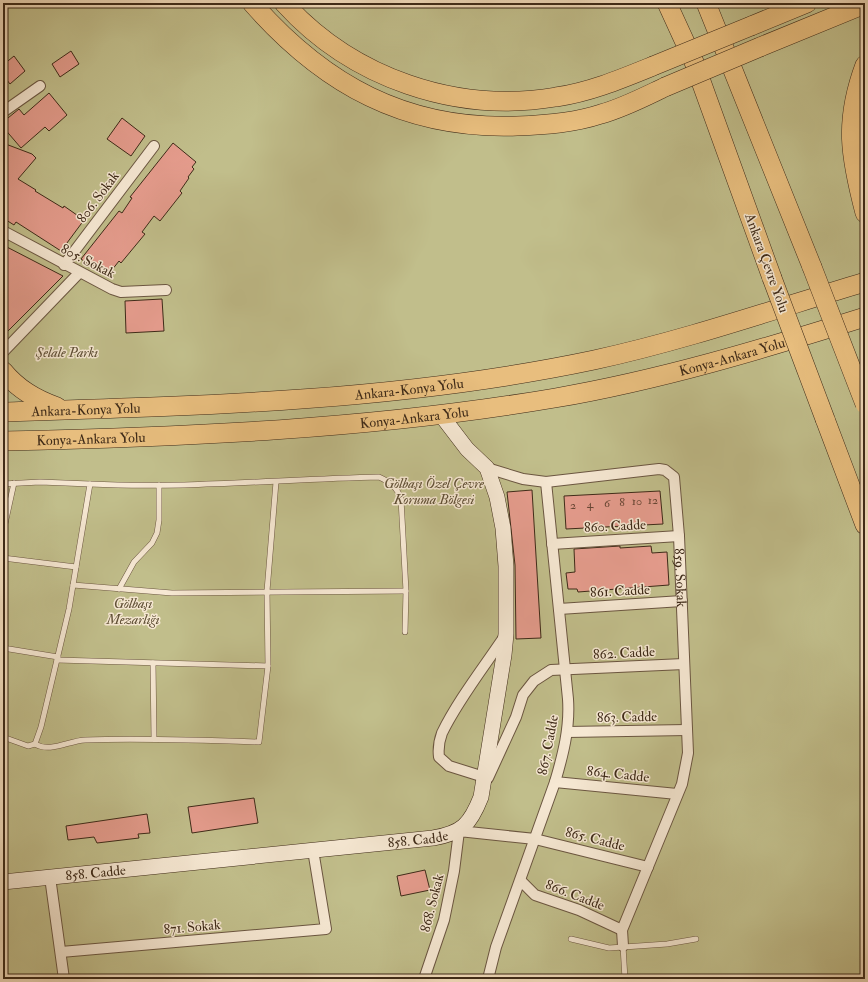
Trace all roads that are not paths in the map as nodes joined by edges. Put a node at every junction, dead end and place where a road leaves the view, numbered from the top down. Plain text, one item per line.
1 (252, 3) edge
2 (284, 3) edge
3 (667, 3) edge
4 (706, 3) edge
5 (807, 3) edge
6 (865, 4) edge
7 (865, 65) edge
8 (40, 86) dead end
9 (3, 112) edge
10 (154, 146) dead end
11 (865, 213) edge
12 (3, 231) edge
13 (64, 265) junction
14 (865, 272) edge
15 (80, 273) junction
16 (865, 282) edge
17 (166, 290) dead end
18 (805, 300) junction
19 (865, 317) edge
20 (3, 352) edge
21 (3, 370) edge
22 (865, 404) edge
23 (64, 410) junction
24 (3, 412) edge
25 (441, 415) junction
26 (3, 441) edge
27 (487, 468) junction
28 (276, 482) junction
29 (546, 482) junction
30 (14, 483) junction
31 (3, 484) edge
32 (90, 484) junction
33 (159, 485) junction
34 (865, 525) edge
35 (3, 533) edge
36 (679, 536) junction
37 (552, 544) junction
38 (3, 558) edge
39 (76, 567) junction
40 (73, 585) junction
41 (119, 589) junction
42 (267, 591) junction
43 (406, 591) junction
44 (682, 601) junction
45 (559, 608) junction
46 (404, 632) dead end
47 (506, 634) junction
48 (3, 648) edge
49 (57, 659) junction
50 (153, 663) junction
51 (684, 664) junction
52 (268, 666) junction
53 (565, 669) junction
54 (687, 730) junction
55 (567, 732) junction
56 (3, 736) edge
57 (154, 738) junction
58 (35, 744) junction
59 (555, 782) junction
60 (483, 784) junction
61 (677, 794) junction
62 (459, 831) junction
63 (535, 839) junction
64 (313, 850) junction
65 (648, 867) junction
66 (50, 877) junction
67 (521, 881) junction
68 (3, 882) edge
69 (622, 930) junction
70 (571, 939) dead end
71 (696, 939) dead end
72 (623, 946) junction
73 (61, 952) junction
74 (64, 979) edge
75 (424, 979) edge
76 (488, 979) edge
77 (625, 979) edge

1 - 6 highway, bridge
2 - 5 highway, bridge
3 - 34 highway, Ankara Çevre Yolu, bridge
4 - 22 highway, bridge
7 - 11 highway
8 - 9 street
10 - 13 street, 806. Sokak
12 - 13 street, 805. Sokak
13 - 15 street, 805. Sokak
14 - 18 highway
15 - 17 street, 805. Sokak
15 - 20 street
16 - 18 highway
18 - 23 highway, Ankara-Konya Yolu
19 - 25 highway, Konya-Ankara Yolu
21 - 23 highway
23 - 24 highway, Ankara-Konya Yolu
25 - 26 highway, Konya-Ankara Yolu
25 - 27 street, 859. Sokak
27 - 29 street, 859. Sokak
27 - 47 street, 858. Cadde
28 - 33 lane
28 - 42 lane
28 - 43 lane
29 - 36 street, 859. Sokak
29 - 37 street, 867. Cadde
30 - 31 lane
30 - 32 lane
30 - 35 lane
32 - 33 lane
32 - 39 lane
33 - 41 lane
36 - 37 street, 860. Cadde
36 - 44 street, 859. Sokak
37 - 45 street, 867. Cadde
38 - 39 lane
39 - 40 lane
40 - 41 lane
40 - 49 lane
41 - 42 lane
42 - 43 lane
42 - 52 lane
43 - 46 lane
44 - 45 street, 861. Cadde
44 - 51 street, 859. Sokak
45 - 53 street, 867. Cadde
47 - 60 street, 858. Cadde
47 - 60 street
48 - 49 lane
49 - 50 lane
49 - 58 lane
50 - 52 lane
50 - 57 lane
51 - 53 street, 862. Cadde
51 - 54 street, 859. Sokak
52 - 57 lane
53 - 55 street, 867. Cadde
53 - 60 street, 862. Cadde
54 - 55 street, 863. Cadde
54 - 61 street, 859. Sokak
55 - 59 street, 867. Cadde
56 - 58 lane
57 - 58 lane
59 - 61 street, 864. Cadde
59 - 63 street, 867. Cadde
60 - 62 street, 858. Cadde
61 - 65 street, 859. Sokak
62 - 63 street
62 - 64 street, 858. Cadde
62 - 75 street, 868. Sokak
63 - 65 street, 865. Cadde
63 - 67 street, 867. Cadde
64 - 66 street, 858. Cadde
64 - 73 street, 871. Sokak
65 - 69 street, 859. Sokak
66 - 68 street, 858. Cadde
66 - 73 street
67 - 69 street, 866. Cadde
67 - 76 street, 867. Cadde
69 - 72 street
70 - 72 lane
71 - 72 lane
72 - 77 lane
73 - 74 street

